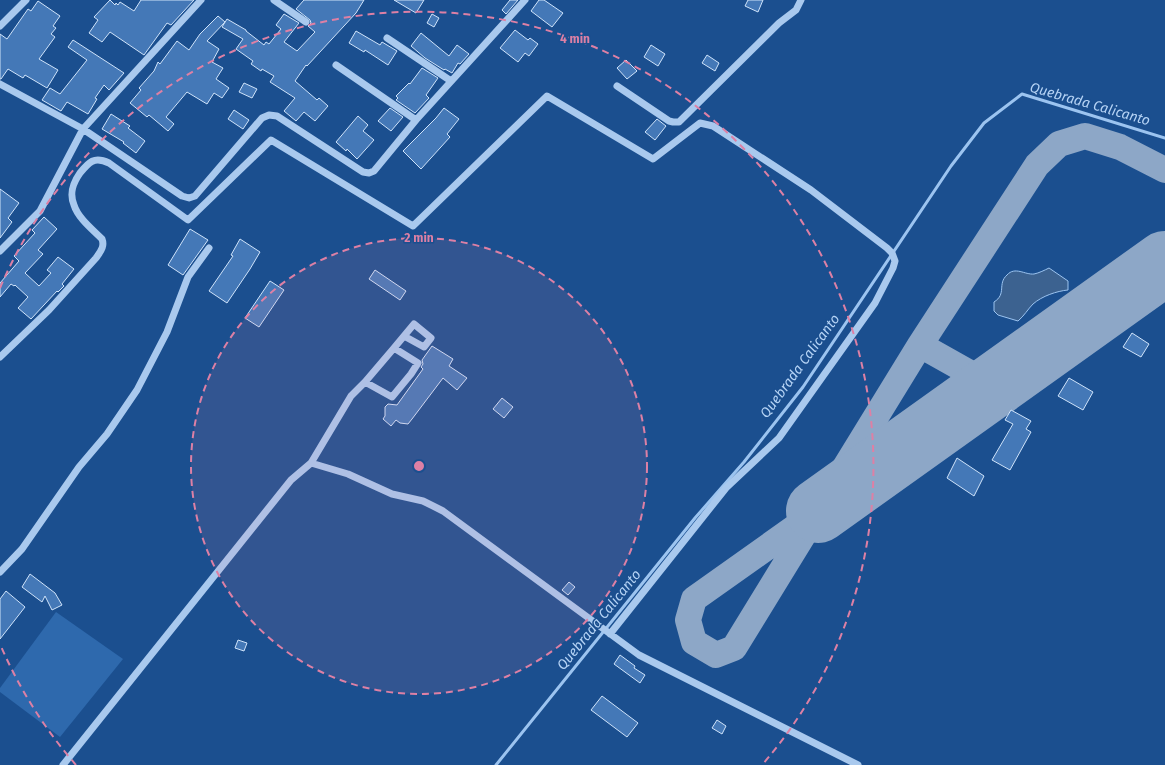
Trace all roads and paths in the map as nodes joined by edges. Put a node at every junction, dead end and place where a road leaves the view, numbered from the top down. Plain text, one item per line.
1 (26, 0) edge
2 (200, 0) edge
3 (274, 0) edge
4 (525, 0) edge
5 (800, 0) edge
6 (306, 22) dead end
7 (0, 26) edge
8 (387, 38) dead end
9 (336, 66) dead end
10 (451, 81) junction
11 (0, 84) edge
12 (617, 86) dead end
13 (416, 120) junction
14 (83, 129) junction
15 (209, 248) dead end
16 (0, 251) edge
17 (404, 336) dead end
18 (394, 348) junction
19 (0, 357) edge
20 (365, 382) junction
21 (312, 464) junction
22 (0, 572) edge
23 (610, 634) junction
24 (63, 765) edge
25 (858, 765) edge

1 - 7 street
2 - 14 street
3 - 6 street
4 - 10 street
5 - 12 street
8 - 10 street
9 - 13 street
10 - 13 street
11 - 14 street
13 - 14 street
14 - 16 street
15 - 22 street
17 - 18 street
18 - 20 street
18 - 20 street
19 - 23 street
20 - 21 street
21 - 23 street
21 - 24 street
23 - 25 street

